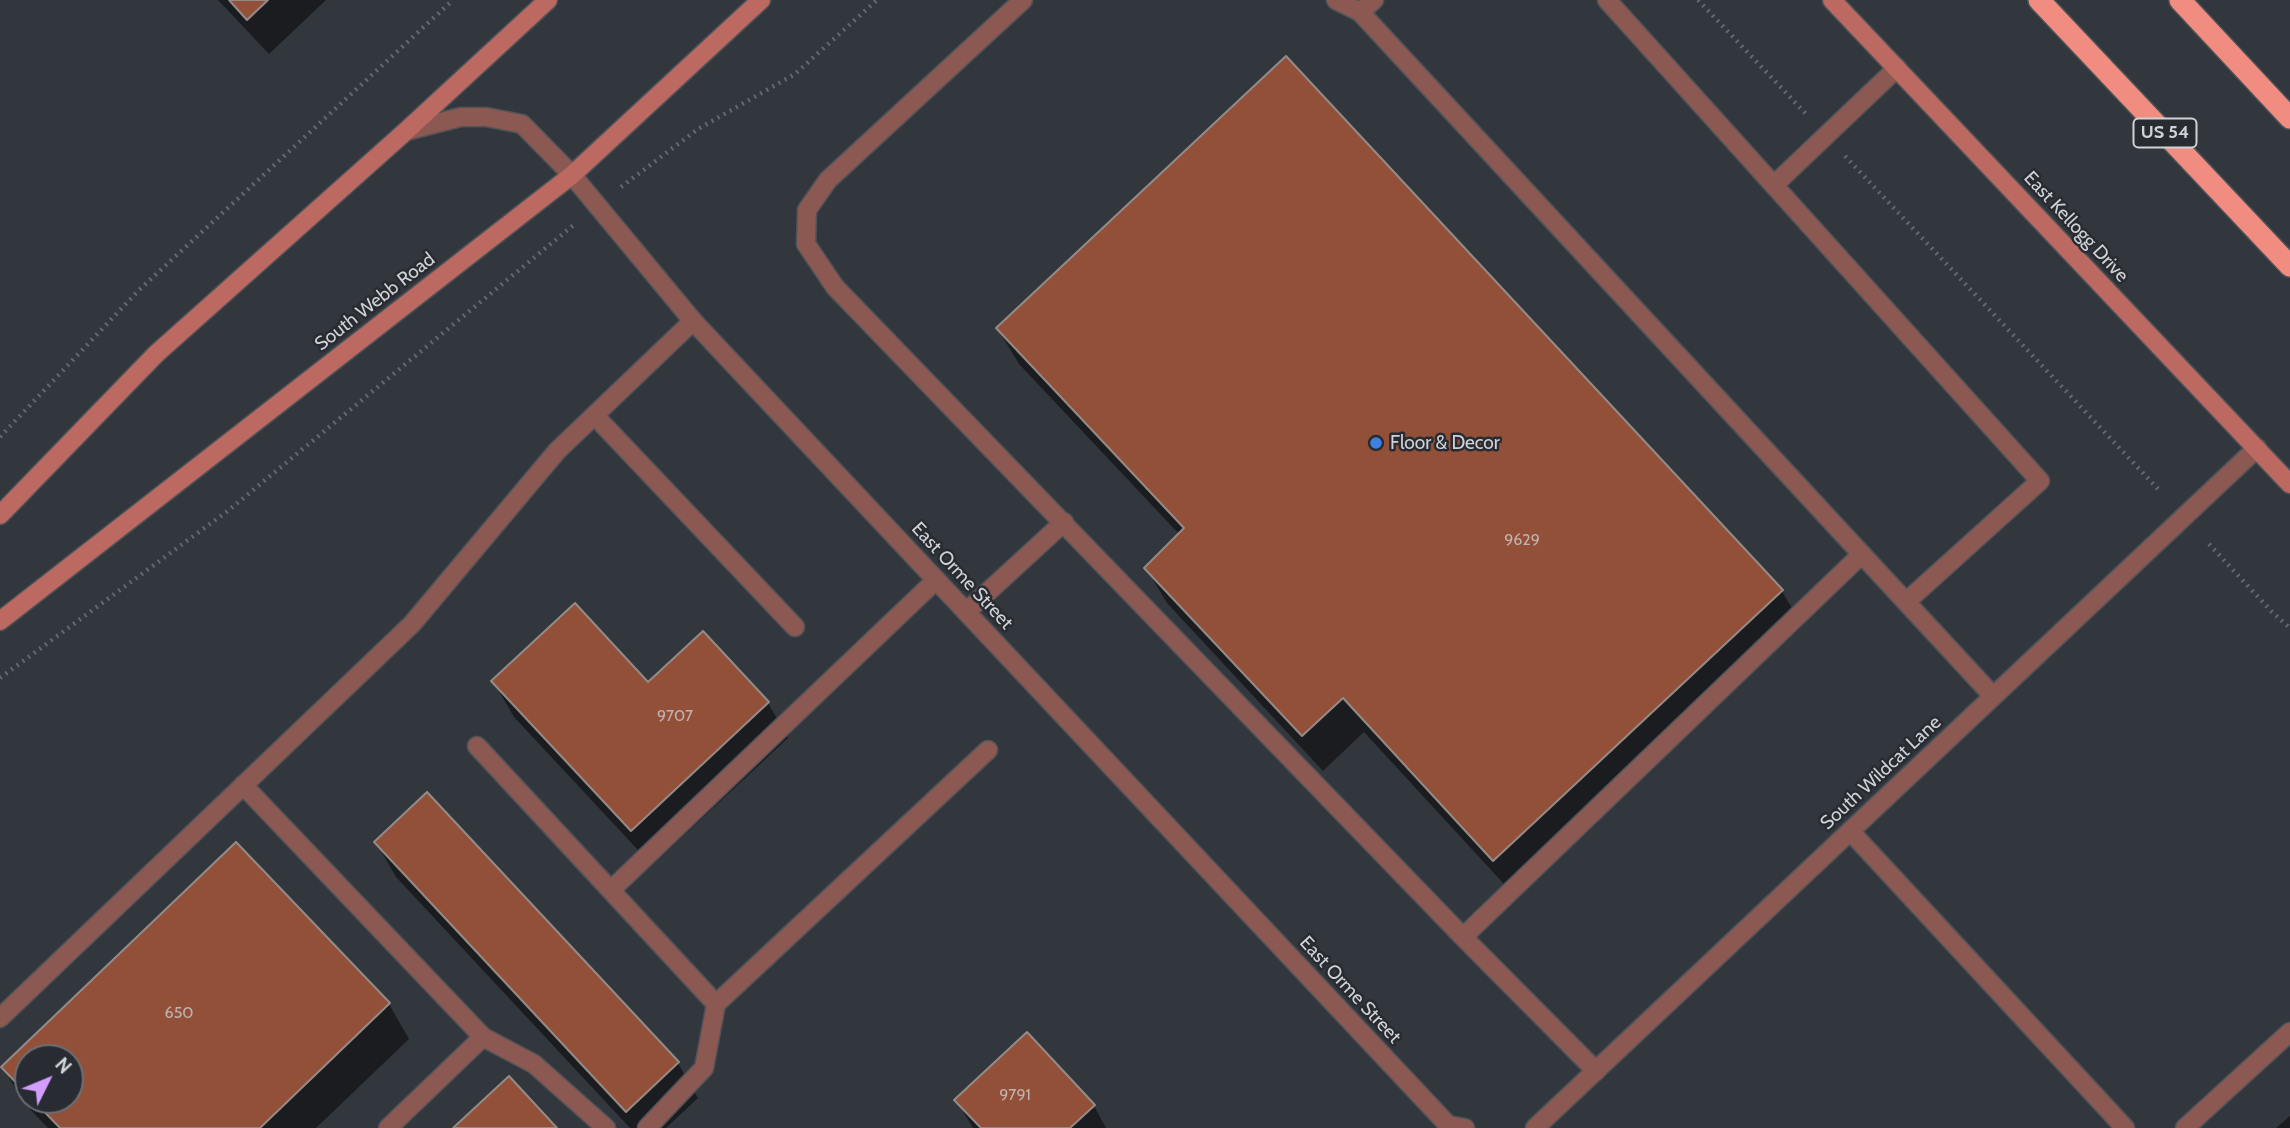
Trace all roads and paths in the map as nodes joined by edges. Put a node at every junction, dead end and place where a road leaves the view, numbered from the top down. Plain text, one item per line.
1 (453, 0) edge
2 (548, 0) edge
3 (761, 0) edge
4 (877, 0) edge
5 (1023, 0) edge
6 (1336, 0) edge
7 (1607, 0) edge
8 (1698, 0) edge
9 (1832, 0) edge
10 (2039, 0) edge
11 (2180, 0) edge
12 (1367, 6) edge
13 (1897, 68) junction
14 (2290, 118) edge
15 (406, 131) junction
16 (1826, 135) junction
17 (572, 175) junction
18 (1774, 185) junction
19 (597, 206) junction
20 (2290, 266) edge
21 (694, 321) junction
22 (595, 416) junction
23 (0, 438) edge
24 (2257, 448) junction
25 (2290, 484) edge
26 (2158, 489) dead end
27 (0, 515) edge
28 (1064, 522) junction
29 (2209, 544) dead end
30 (1863, 554) junction
31 (936, 580) junction
32 (1906, 601) junction
33 (967, 611) junction
34 (0, 621) edge
35 (795, 627) dead end
36 (2290, 628) edge
37 (0, 678) edge
38 (1993, 696) junction
39 (477, 746) dead end
40 (988, 750) dead end
41 (243, 785) junction
42 (1850, 831) junction
43 (611, 890) junction
44 (1463, 937) junction
45 (716, 1004) junction
46 (0, 1018) edge
47 (2290, 1032) edge
48 (483, 1037) junction
49 (1596, 1071) junction
50 (388, 1128) edge
51 (606, 1128) edge
52 (647, 1128) edge
53 (1465, 1128) edge
54 (1535, 1128) edge
55 (2124, 1128) edge
56 (2185, 1128) edge

1 - 23 path
2 - 15 main road
3 - 17 main road, South Webb Road
4 - 19 path
5 - 28 street
6 - 12 street
7 - 18 street
8 - 16 path
9 - 13 main road, East Kellogg Drive
10 - 20 highway, US 54
11 - 14 highway
12 - 30 street
13 - 16 street
13 - 24 main road, East Kellogg Drive
15 - 17 street, East Orme Street
15 - 27 main road
16 - 18 street
16 - 26 path
17 - 19 street, East Orme Street
17 - 34 main road, South Webb Road
18 - 32 street
19 - 21 street, East Orme Street
19 - 37 path
21 - 22 street
21 - 31 street, East Orme Street
22 - 35 street
22 - 41 street
24 - 25 main road, East Kellogg Drive
24 - 38 street, South Wildcat Lane
28 - 33 street
28 - 44 street
29 - 36 path
30 - 32 street
30 - 44 street
31 - 33 street, East Orme Street
31 - 43 street
32 - 38 street
33 - 53 street, East Orme Street
38 - 42 street, South Wildcat Lane
39 - 43 street
40 - 45 street
41 - 46 street
41 - 48 street
42 - 49 street, South Wildcat Lane
42 - 55 street
43 - 45 street
44 - 49 street
45 - 52 street
47 - 56 street
48 - 50 street
48 - 51 street
49 - 54 street, South Wildcat Lane

